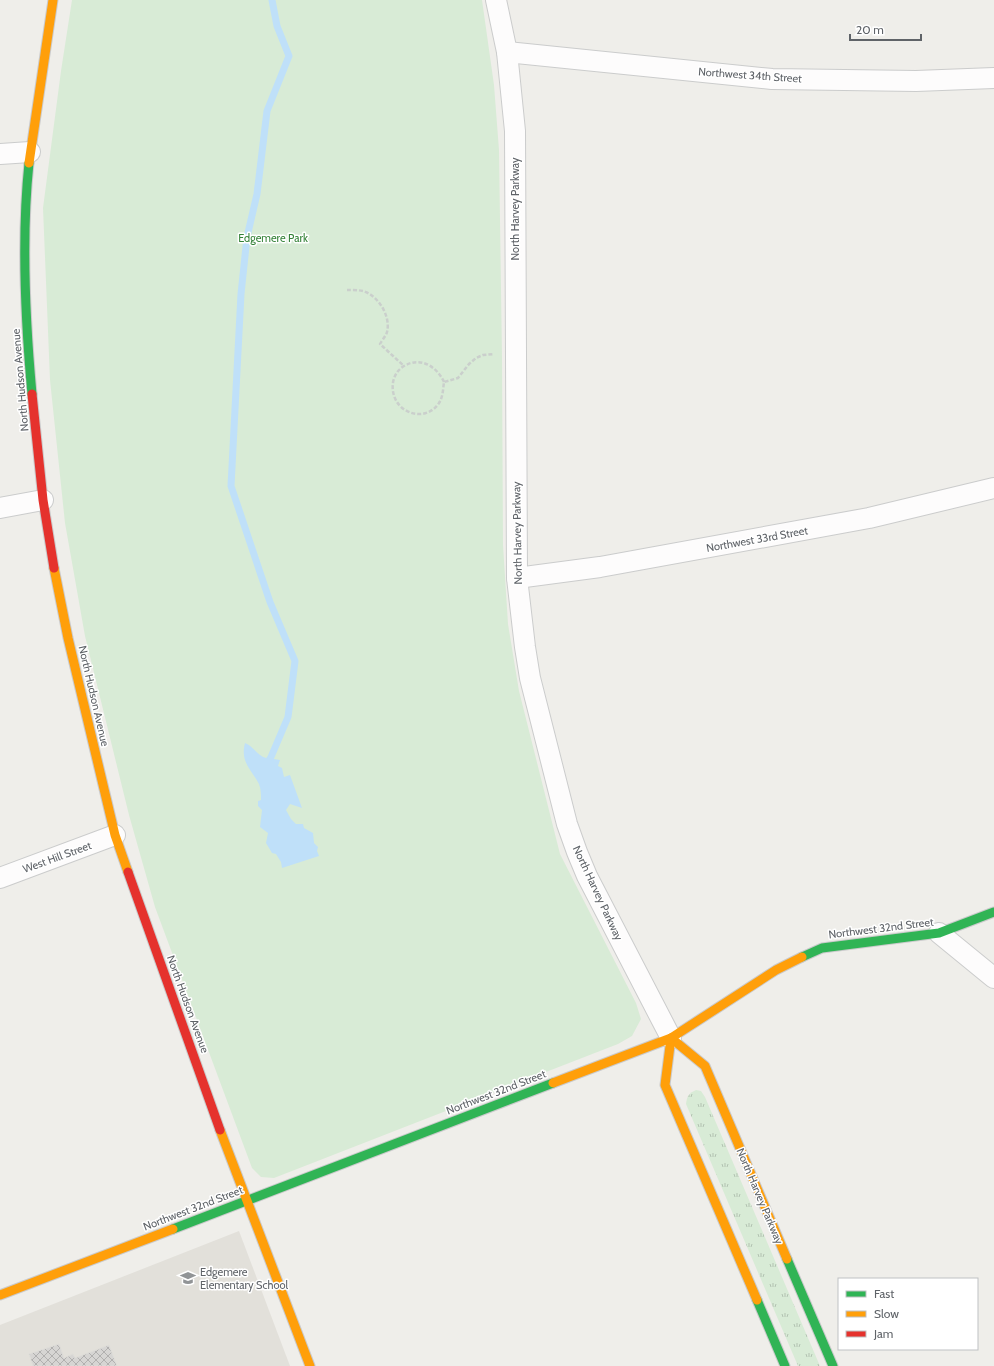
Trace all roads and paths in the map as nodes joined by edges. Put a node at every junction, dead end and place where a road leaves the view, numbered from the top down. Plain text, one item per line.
1 (53, 0) edge
2 (496, 0) edge
3 (507, 52) junction
4 (994, 78) edge
5 (30, 152) junction
6 (0, 154) edge
7 (347, 290) dead end
8 (493, 354) dead end
9 (404, 366) junction
10 (444, 382) junction
11 (994, 488) edge
12 (43, 500) junction
13 (0, 508) edge
14 (517, 578) junction
15 (115, 835) junction
16 (0, 878) edge
17 (994, 912) edge
18 (939, 933) junction
19 (994, 978) edge
20 (671, 1038) junction
21 (247, 1200) junction
22 (0, 1295) edge
23 (310, 1366) edge
24 (785, 1366) edge
25 (833, 1366) edge

1 - 5 street, North Hudson Avenue
2 - 3 street, North Harvey Parkway
3 - 4 street, Northwest 34th Street
3 - 14 street, North Harvey Parkway
5 - 6 street
5 - 12 street, North Hudson Avenue
7 - 9 path
8 - 10 path
9 - 10 path
9 - 10 path
11 - 14 street, Northwest 33rd Street
12 - 13 street
12 - 15 street, North Hudson Avenue
14 - 20 street, North Harvey Parkway
15 - 16 street, West Hill Street
15 - 21 street, North Hudson Avenue
17 - 18 street, Northwest 32nd Street
18 - 19 street
18 - 20 street, Northwest 32nd Street
20 - 21 street, Northwest 32nd Street
20 - 24 street
20 - 25 street, North Harvey Parkway
21 - 22 street, Northwest 32nd Street
21 - 23 street, North Hudson Avenue

